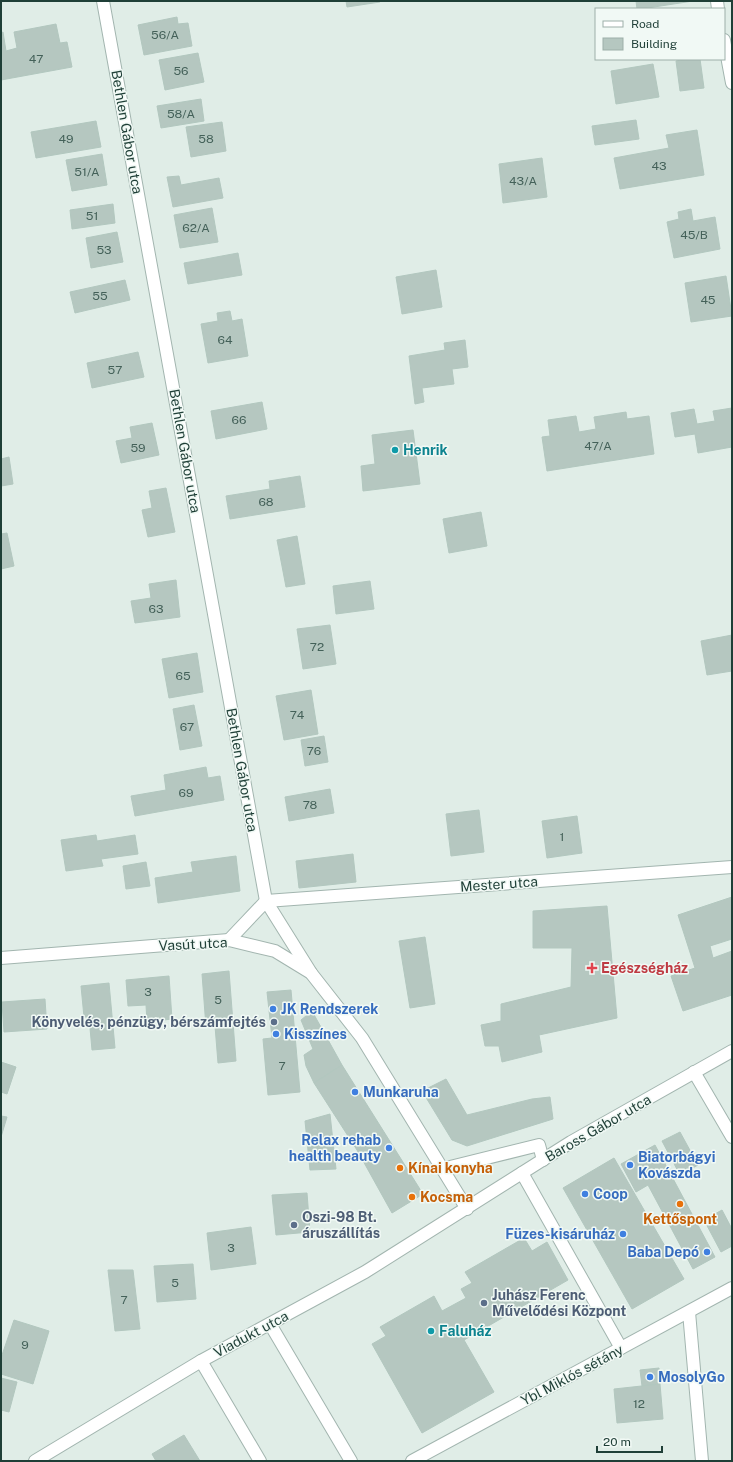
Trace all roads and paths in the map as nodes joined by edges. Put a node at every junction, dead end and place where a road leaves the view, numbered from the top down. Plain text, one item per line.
1 (103, 1) edge
2 (725, 45) edge
3 (732, 83) edge
4 (732, 867) edge
5 (266, 901) junction
6 (229, 940) junction
7 (1, 958) edge
8 (311, 973) junction
9 (732, 1050) edge
10 (694, 1072) junction
11 (732, 1137) edge
12 (543, 1160) junction
13 (442, 1169) junction
14 (522, 1173) junction
15 (466, 1209) junction
16 (732, 1288) edge
17 (689, 1312) junction
18 (270, 1324) junction
19 (621, 1348) junction
20 (201, 1361) junction
21 (35, 1461) edge
22 (260, 1461) edge
23 (351, 1461) edge
24 (412, 1461) edge
25 (702, 1461) edge

1 - 5 street, Bethlen Gábor utca
2 - 3 street
4 - 5 street, Mester utca
5 - 6 street
5 - 8 street, Bethlen Gábor utca
6 - 7 street, Vasút utca
6 - 8 street, Vasút utca
8 - 13 street, Vasút utca
9 - 10 street, Baross Gábor utca
10 - 11 street
10 - 12 street, Baross Gábor utca
12 - 13 street
12 - 14 street, Baross Gábor utca
13 - 15 street, Vasút utca
14 - 15 street, Baross Gábor utca
14 - 19 street
15 - 18 street, Viadukt utca
16 - 17 street, Ybl Miklós sétány
17 - 19 street, Ybl Miklós sétány
17 - 25 street
18 - 20 street, Viadukt utca
18 - 23 street
19 - 24 street, Ybl Miklós sétány
20 - 21 street, Viadukt utca
20 - 22 street

